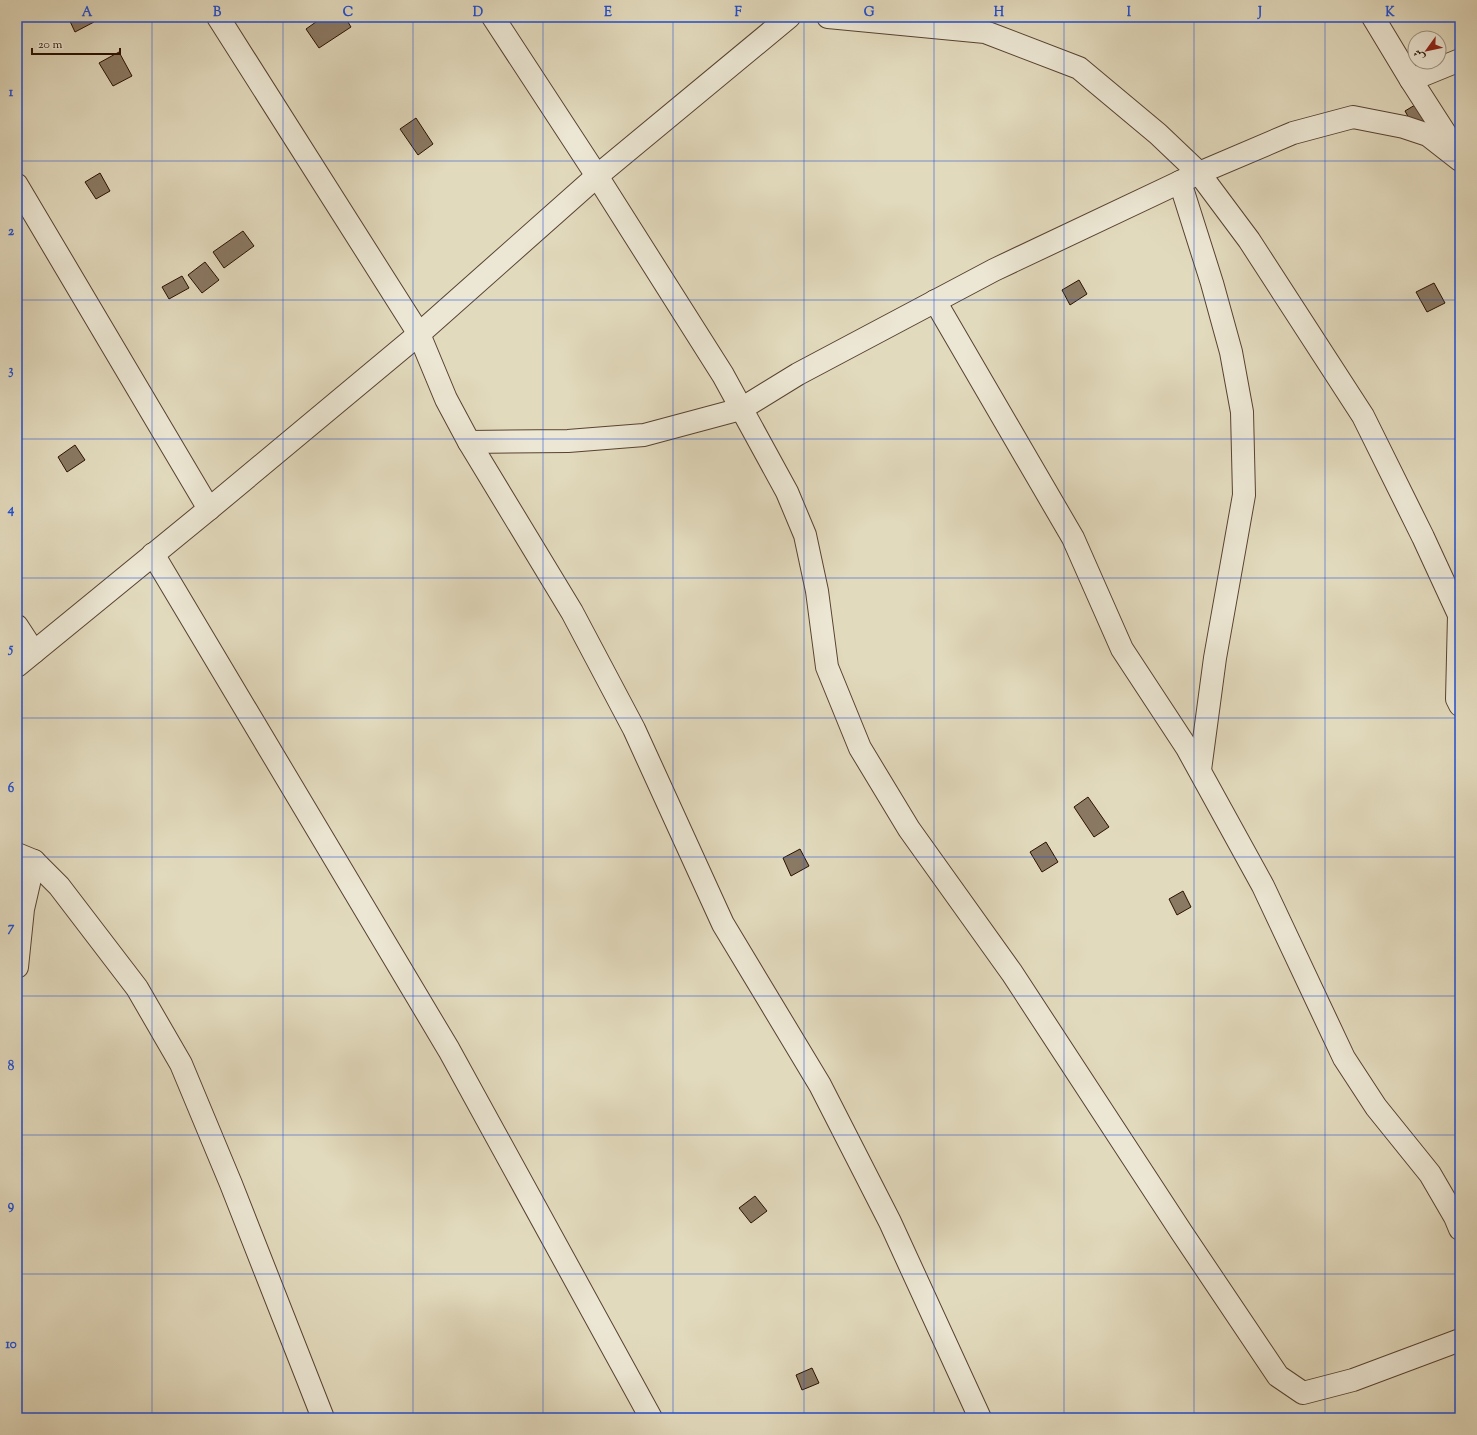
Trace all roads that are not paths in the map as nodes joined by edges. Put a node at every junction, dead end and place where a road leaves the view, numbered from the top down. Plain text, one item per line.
1 (218, 17) edge
2 (493, 17) edge
3 (789, 17) edge
4 (828, 17) edge
5 (1373, 17) edge
6 (1460, 60) edge
7 (1411, 80) junction
8 (1460, 156) edge
9 (1460, 160) edge
10 (597, 176) junction
11 (1189, 178) junction
12 (17, 185) edge
13 (935, 301) junction
14 (419, 334) junction
15 (742, 409) junction
16 (469, 442) junction
17 (209, 509) junction
18 (153, 554) junction
19 (1459, 615) edge
20 (17, 626) edge
21 (34, 652) junction
22 (17, 666) edge
23 (1460, 705) edge
24 (1200, 770) junction
25 (25, 858) edge
26 (17, 967) edge
27 (1460, 1229) edge
28 (1460, 1340) edge
29 (323, 1418) edge
30 (651, 1418) edge
31 (980, 1418) edge

1 - 14 street
2 - 10 street
3 - 10 street
4 - 11 street
5 - 7 street
6 - 7 street
7 - 8 street
9 - 11 street
10 - 14 street
10 - 15 street
11 - 13 street
11 - 19 street
11 - 24 street
12 - 17 street
13 - 15 street
13 - 24 street
14 - 16 street
14 - 17 street
15 - 16 street
15 - 28 street
16 - 31 street
17 - 18 street
18 - 21 street
18 - 30 street
19 - 23 street
20 - 21 street
21 - 22 street
24 - 27 street
25 - 26 street
25 - 29 street

